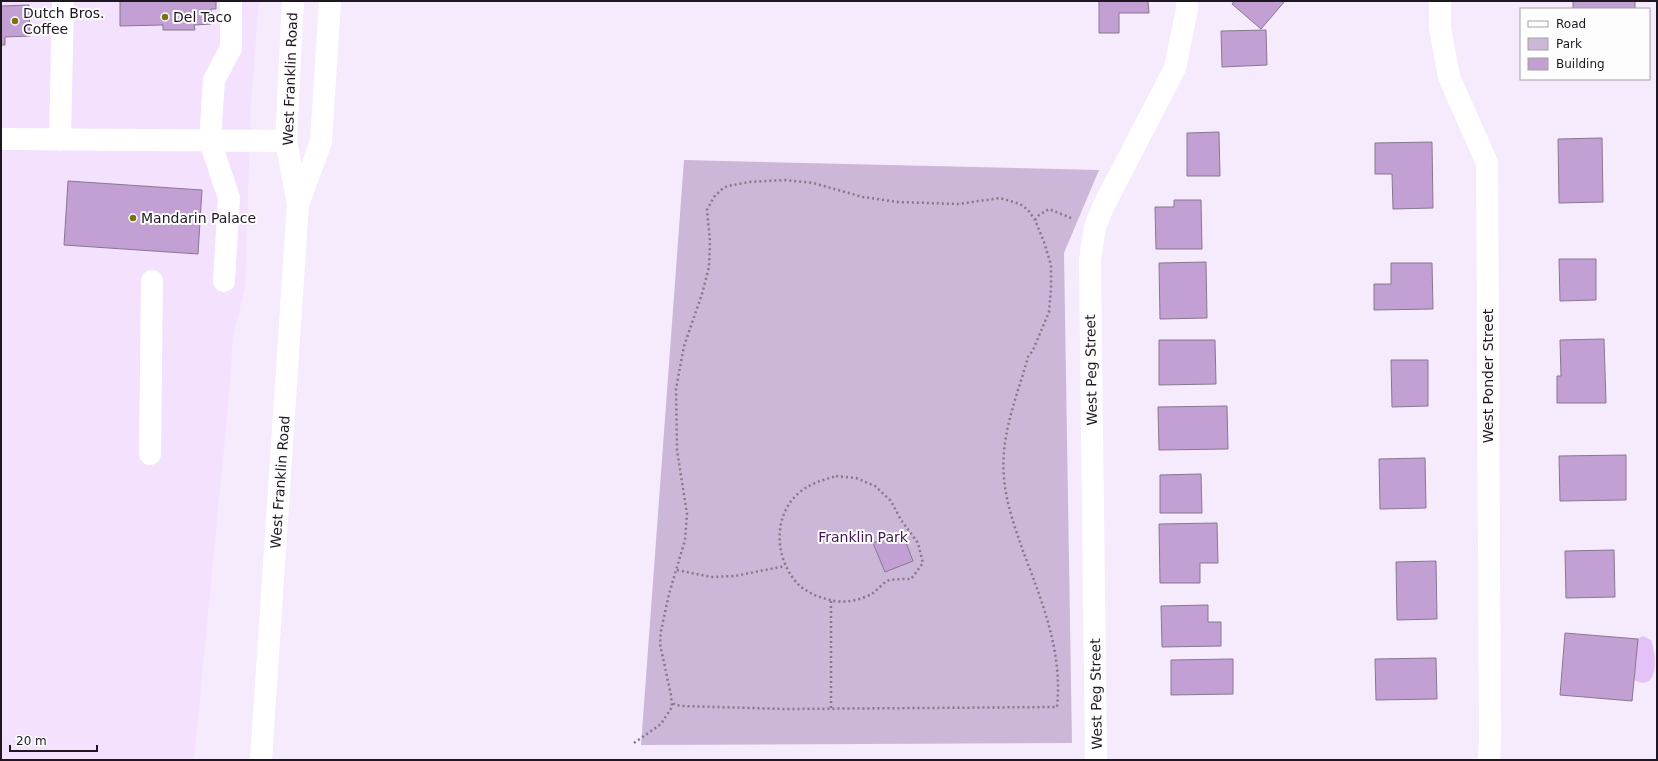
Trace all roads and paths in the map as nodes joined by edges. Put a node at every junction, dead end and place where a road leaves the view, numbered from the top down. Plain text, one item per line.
1 (63, 1) edge
2 (231, 1) edge
3 (293, 1) edge
4 (330, 1) edge
5 (1187, 1) edge
6 (1440, 1) edge
7 (1, 139) edge
8 (60, 140) junction
9 (210, 141) junction
10 (286, 141) junction
11 (298, 204) junction
12 (1035, 220) junction
13 (1095, 227) junction
14 (152, 281) dead end
15 (224, 281) dead end
16 (150, 454) dead end
17 (785, 566) junction
18 (677, 570) junction
19 (831, 601) junction
20 (672, 702) junction
21 (831, 708) junction
22 (634, 743) dead end
23 (261, 760) edge
24 (1096, 760) edge
25 (1489, 760) edge

1 - 8 street
2 - 9 street
3 - 10 street, West Franklin Road
4 - 11 street, West Franklin Road
5 - 13 street, West Peg Street
6 - 25 street, West Ponder Street
7 - 8 street
8 - 9 street
9 - 10 street
9 - 15 street
10 - 11 street, West Franklin Road
11 - 23 street, West Franklin Road
12 - 13 path
12 - 18 path
12 - 21 path
13 - 24 street, West Peg Street
14 - 16 street
17 - 18 path
17 - 19 path
17 - 19 path
18 - 20 path
19 - 21 path
20 - 21 path
20 - 22 path

